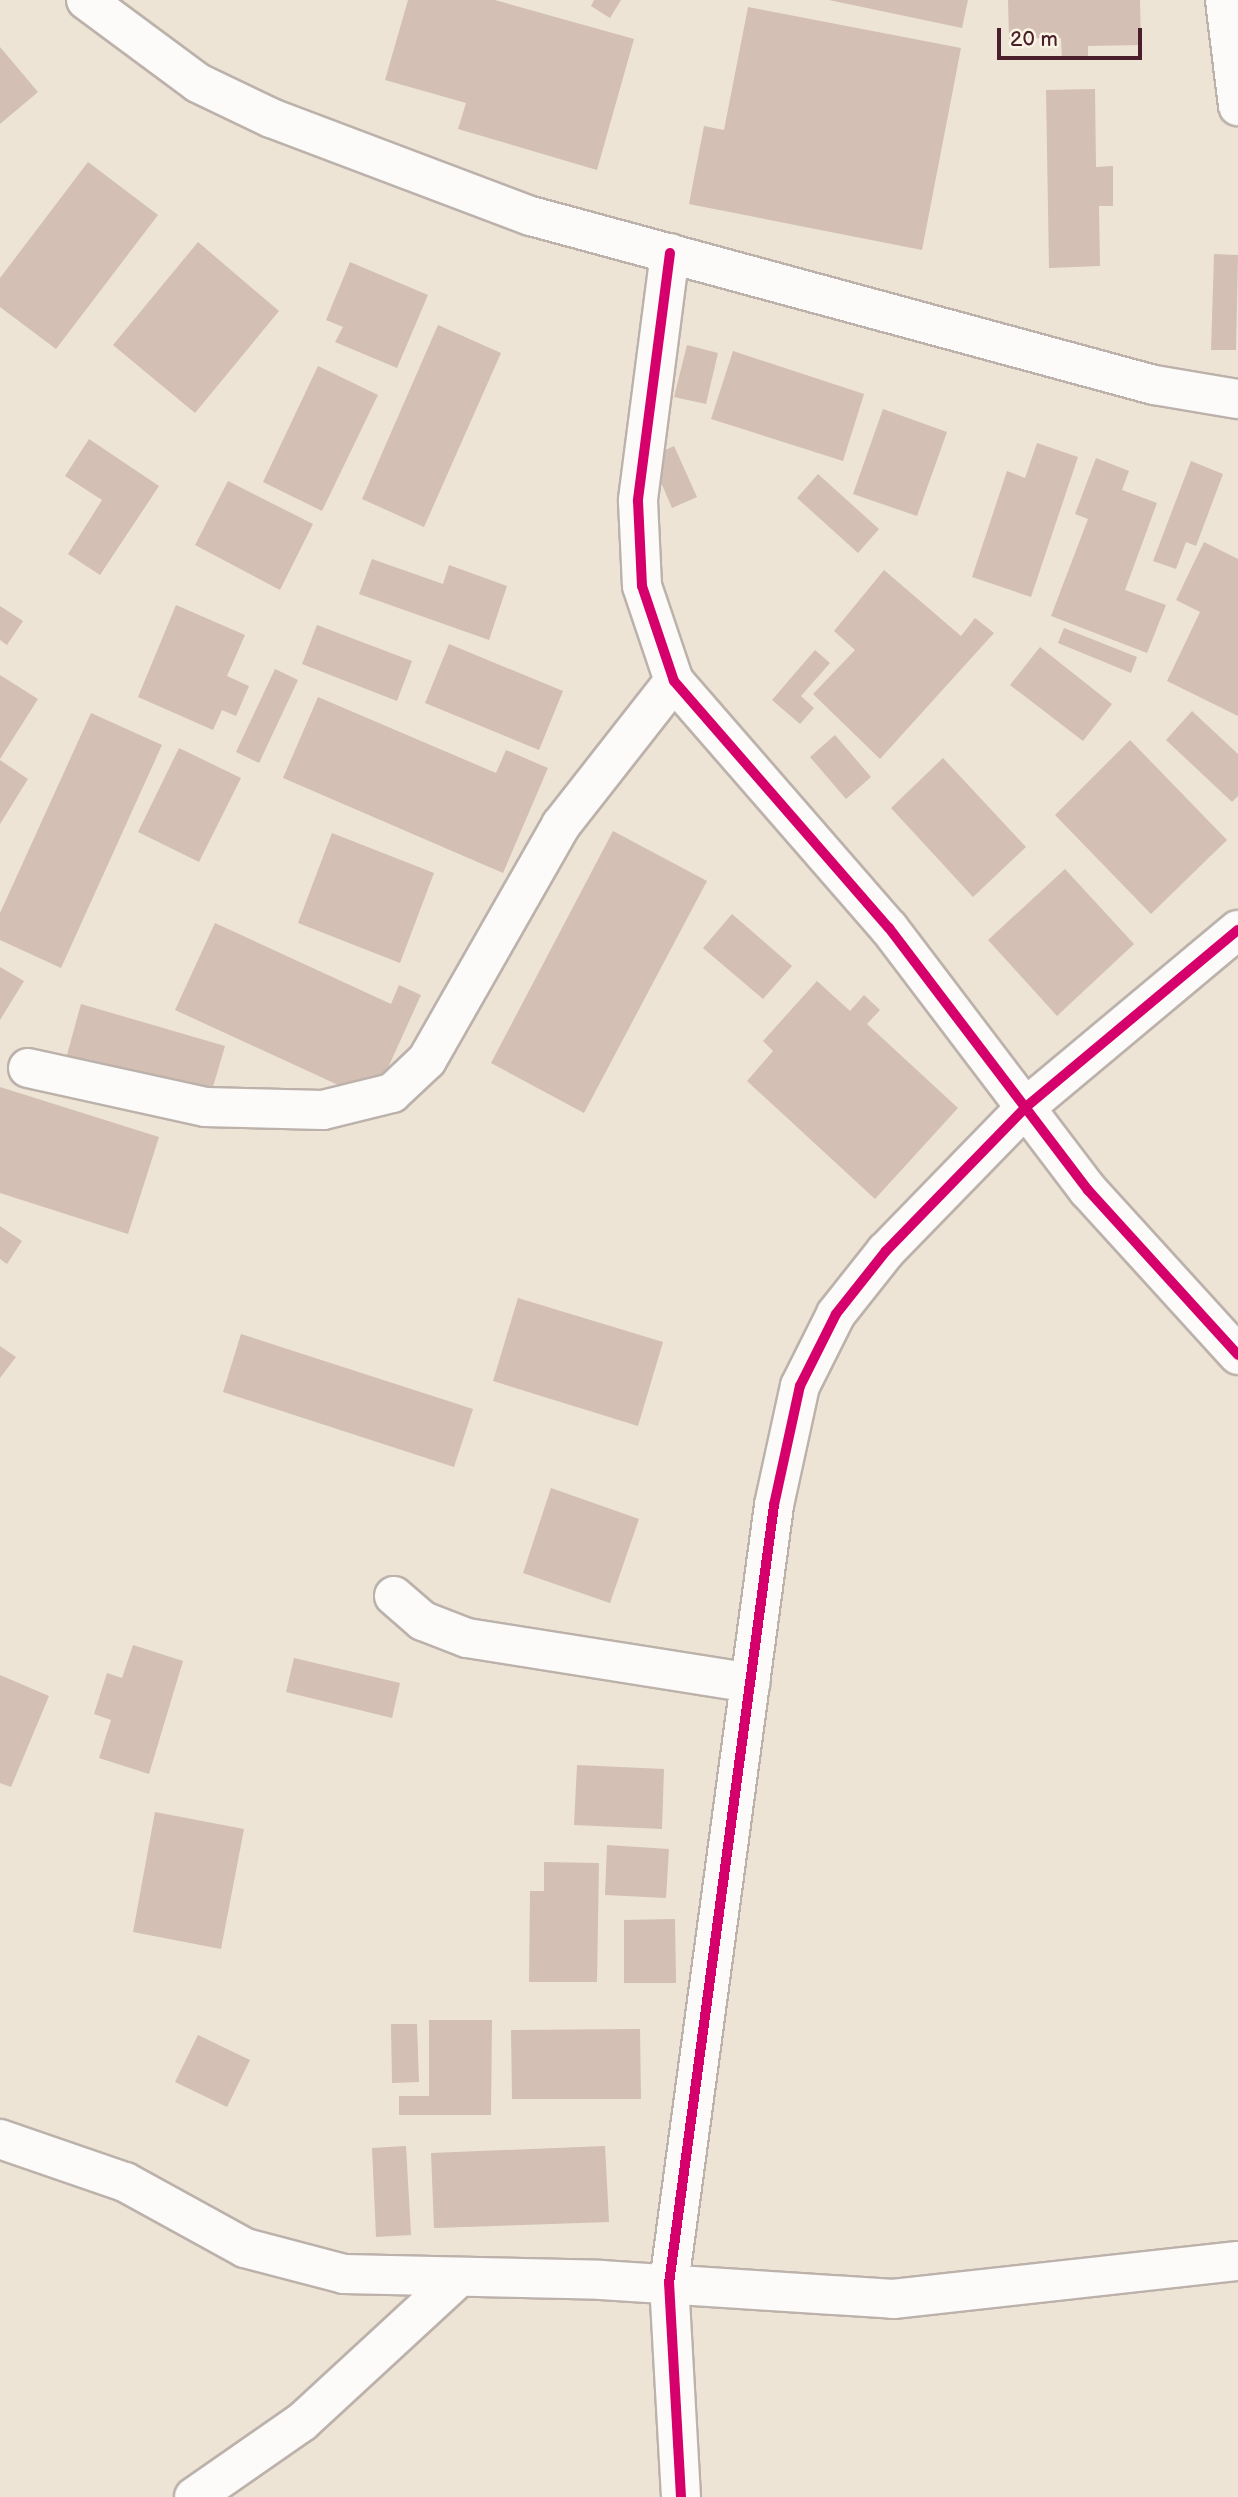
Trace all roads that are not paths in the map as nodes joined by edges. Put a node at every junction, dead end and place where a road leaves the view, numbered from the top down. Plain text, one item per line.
1 (86, 0) edge
2 (1225, 0) edge
3 (1238, 106) edge
4 (670, 253) junction
5 (1238, 399) edge
6 (674, 681) junction
7 (1238, 930) edge
8 (28, 1068) dead end
9 (1026, 1107) junction
10 (1238, 1355) edge
11 (394, 1596) dead end
12 (750, 1683) junction
13 (0, 2140) edge
14 (1238, 2261) edge
15 (457, 2278) junction
16 (669, 2283) junction
17 (194, 2497) edge
18 (681, 2497) edge

1 - 4 street
2 - 3 street
4 - 5 street
4 - 6 street
6 - 8 street
6 - 9 street
7 - 9 street
9 - 10 street
9 - 12 street
11 - 12 street
12 - 16 street
13 - 15 street
14 - 16 street
15 - 16 street
15 - 17 street
16 - 18 street

